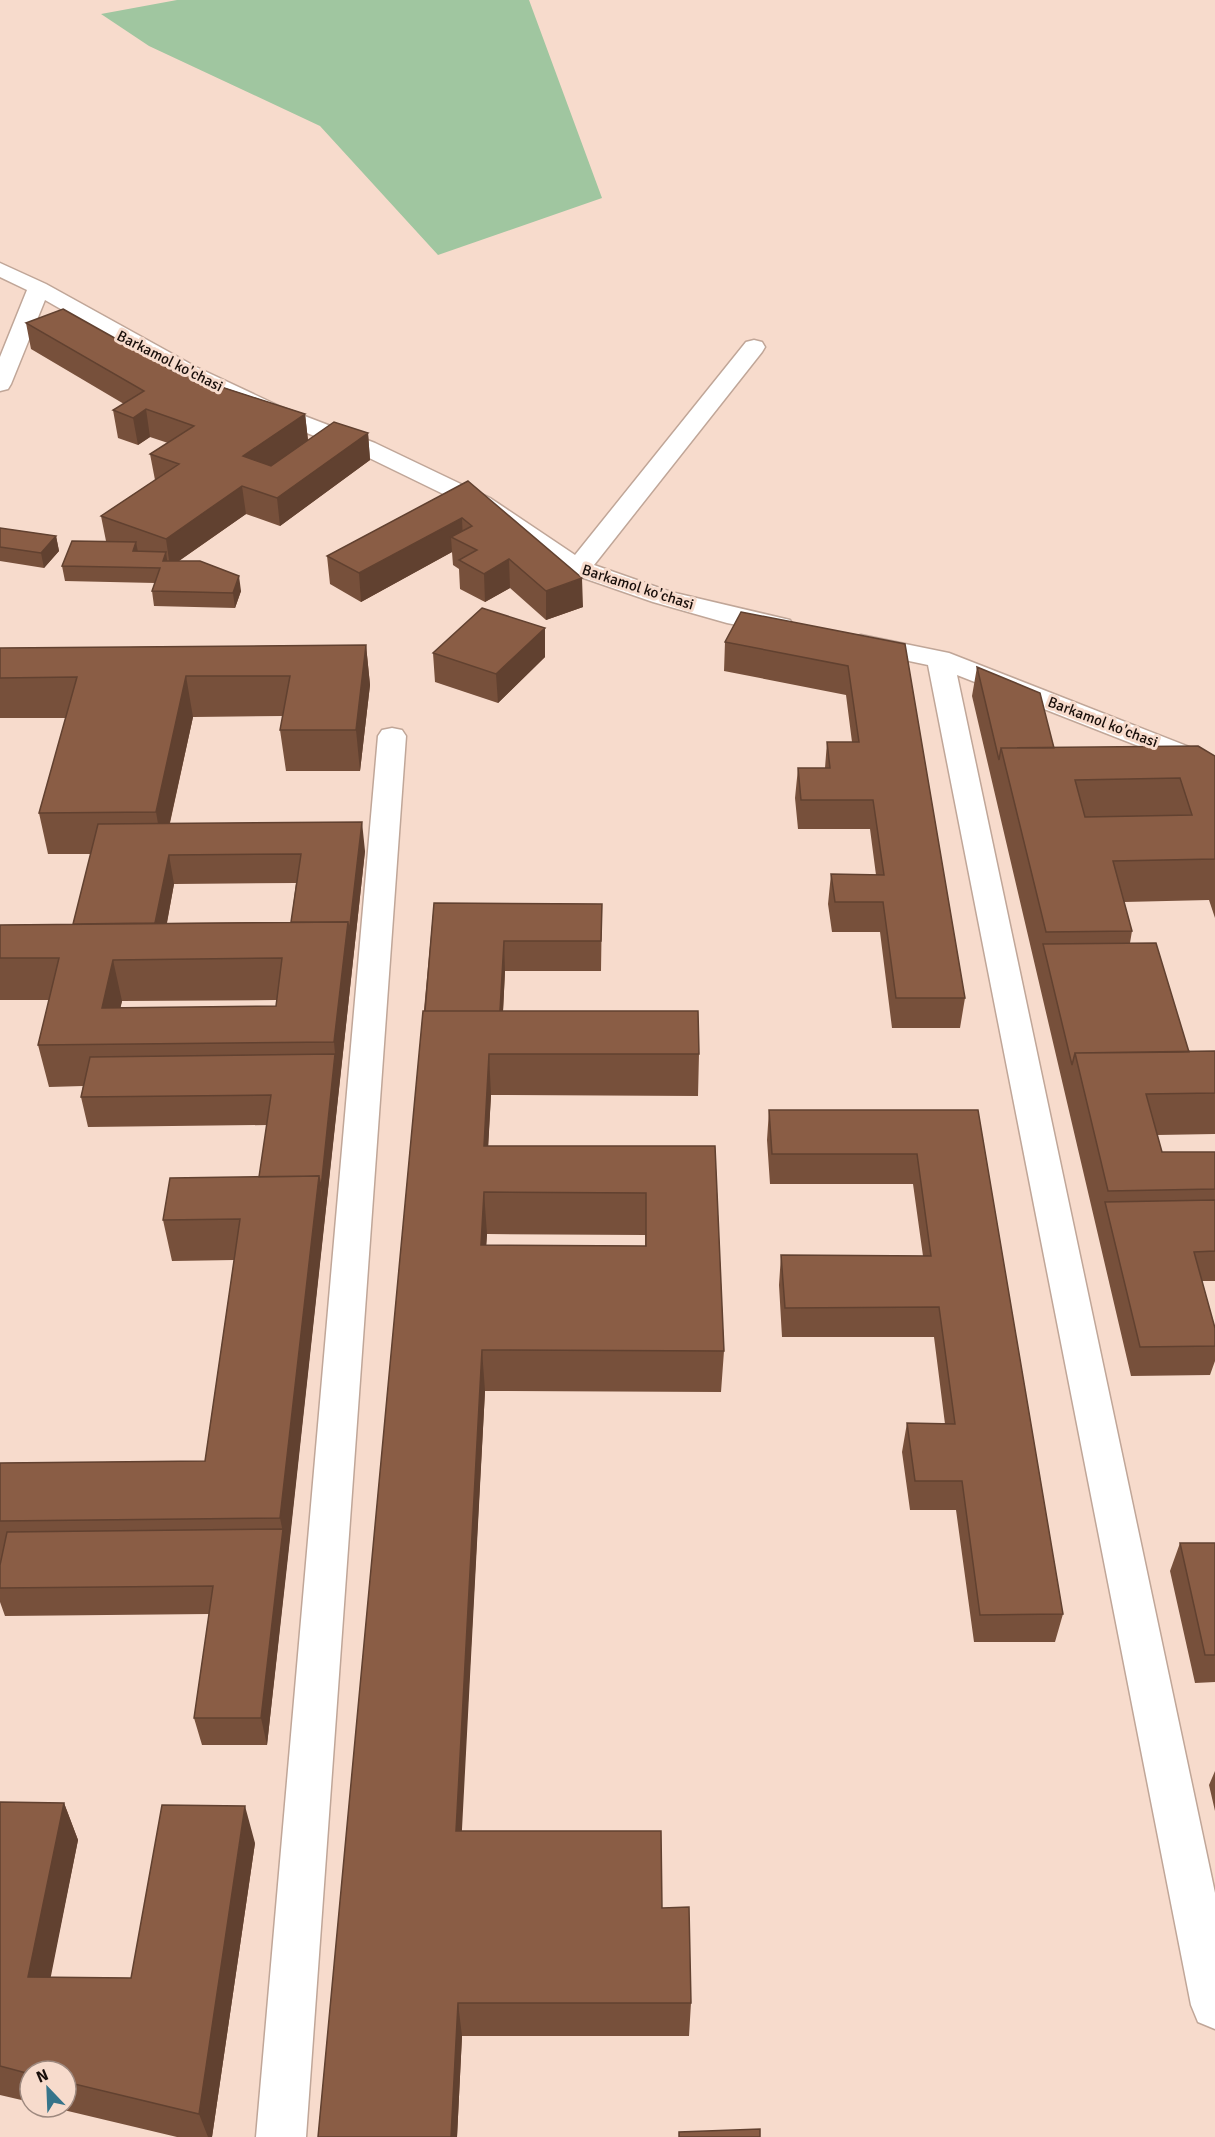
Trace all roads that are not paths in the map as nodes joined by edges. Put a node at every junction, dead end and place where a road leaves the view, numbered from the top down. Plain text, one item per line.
1 (0, 269) edge
2 (39, 288) junction
3 (754, 347) dead end
4 (0, 384) edge
5 (578, 568) junction
6 (804, 631) edge
7 (838, 638) edge
8 (940, 659) junction
9 (392, 736) dead end
10 (1215, 767) edge
11 (1215, 2005) edge
12 (281, 2137) edge

1 - 2 street, Barkamol ko'chasi
2 - 4 street
2 - 5 street, Barkamol ko'chasi
3 - 5 street
5 - 6 street, Barkamol ko'chasi
7 - 8 street, Barkamol ko'chasi
8 - 10 street, Barkamol ko'chasi
8 - 11 street
9 - 12 street

